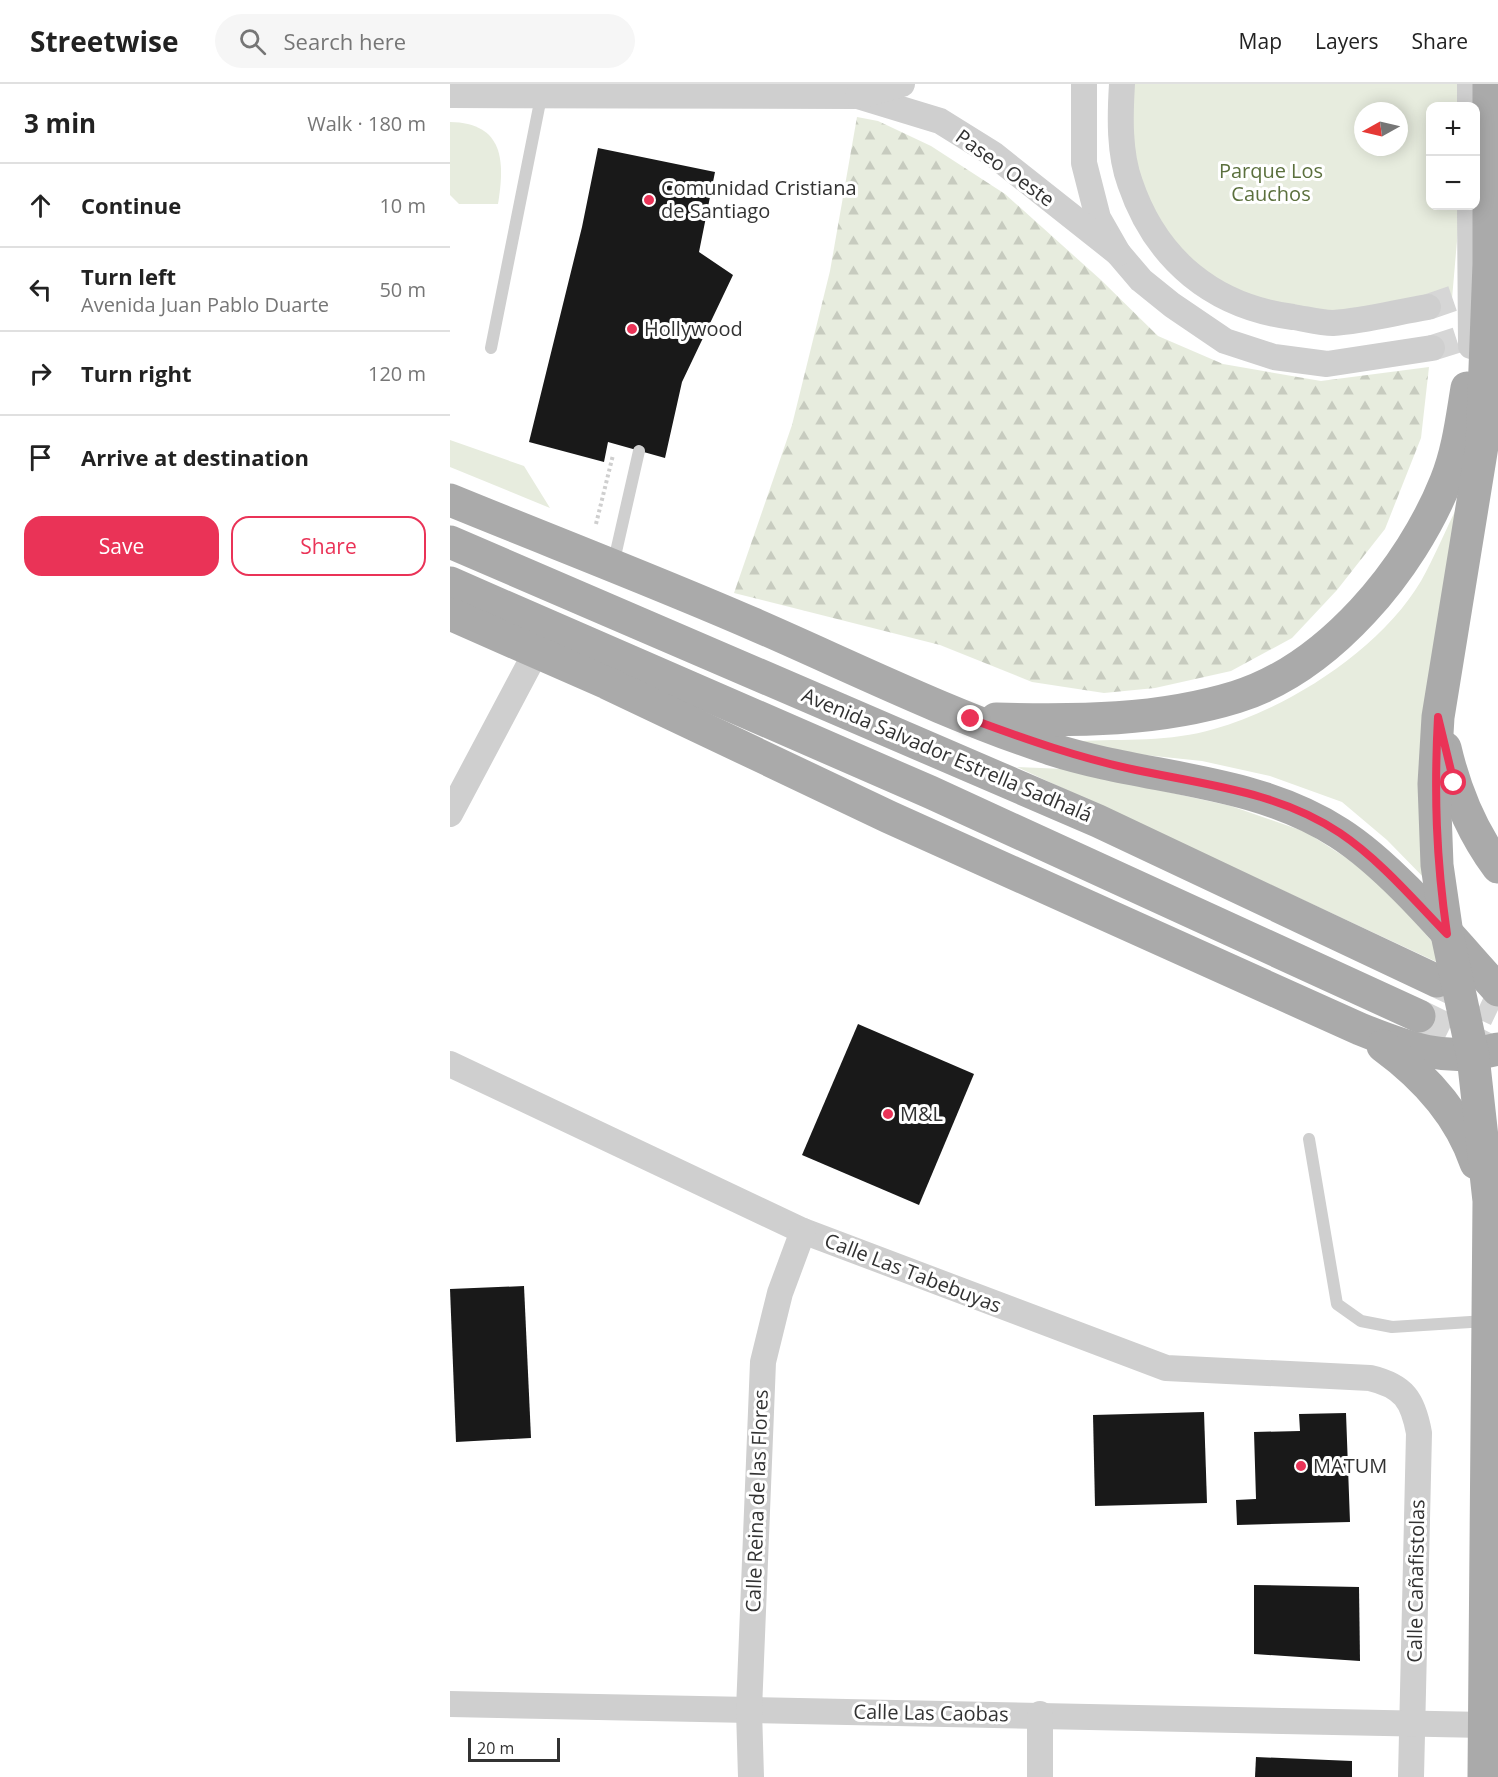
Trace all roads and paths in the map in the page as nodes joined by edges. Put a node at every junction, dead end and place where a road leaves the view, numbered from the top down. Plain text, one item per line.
1 (902, 84) edge
2 (1084, 84) edge
3 (1122, 84) edge
4 (1471, 84) edge
5 (1489, 84) edge
6 (511, 90) edge
7 (581, 90) edge
8 (450, 95) edge
9 (858, 96) junction
10 (541, 97) junction
11 (1470, 102) edge
12 (1489, 149) junction
13 (1470, 210) edge
14 (1118, 253) junction
15 (1489, 264) junction
16 (1428, 307) tunnel mouth
17 (491, 348) dead end
18 (1432, 348) tunnel mouth
19 (1471, 359) junction
20 (616, 444) dead end
21 (639, 451) dead end
22 (450, 500) edge
23 (597, 521) dead end
24 (450, 542) edge
25 (613, 566) junction
26 (450, 583) edge
27 (450, 614) edge
28 (536, 652) junction
29 (1438, 717) junction
30 (971, 719) junction
31 (450, 814) edge
32 (1497, 866) edge
33 (1447, 934) junction
34 (1437, 981) tunnel mouth
35 (1498, 990) edge
36 (1419, 1016) tunnel mouth
37 (1360, 1029) junction
38 (1486, 1053) edge
39 (450, 1064) edge
40 (1309, 1139) dead end
41 (1489, 1201) junction
42 (803, 1231) junction
43 (1494, 1258) edge
44 (1490, 1321) junction
45 (1401, 1390) joint
46 (450, 1704) edge
47 (749, 1710) junction
48 (1040, 1714) junction
49 (1413, 1723) junction
50 (1485, 1725) junction
51 (751, 1777) edge
52 (1040, 1777) edge
53 (1411, 1777) edge
54 (1484, 1777) edge

1 - 9 street
2 - 14 street
3 - 16 street
4 - 11 street
4 - 12 main road
5 - 12 main road
6 - 8 street, Paseo Oeste
6 - 10 street, Paseo Oeste
7 - 9 street, Paseo Oeste
7 - 10 street, Paseo Oeste
9 - 14 street, Paseo Oeste
10 - 17 lane
12 - 15 main road
13 - 19 street
14 - 18 street
15 - 19 main road
15 - 29 main road
19 - 30 main road
20 - 23 path
21 - 25 lane
22 - 25 main road
24 - 34 main road, Avenida Salvador Estrella Sadhalá
25 - 30 main road
26 - 36 main road, Avenida Salvador Estrella Sadhalá
27 - 28 main road
28 - 31 street
28 - 37 main road
29 - 32 main road
29 - 33 main road
30 - 33 main road
33 - 35 main road
33 - 38 main road
37 - 38 main road
37 - 41 main road
38 - 41 main road
39 - 42 street, Calle Las Tabebuyas
40 - 44 lane
41 - 43 main road
42 - 45 street, Calle Las Tabebuyas
42 - 47 street, Calle Reina de las Flores
43 - 44 main road
44 - 50 main road
45 - 49 street, Calle Cañafistolas
46 - 47 street, Calle Las Caobas
47 - 48 street, Calle Las Caobas
47 - 51 street, Calle Reina de las Flores
48 - 49 street, Calle Las Caobas
48 - 52 street
49 - 50 street, Calle Las Caobas
49 - 53 street, Calle Cañafistolas
50 - 54 main road

